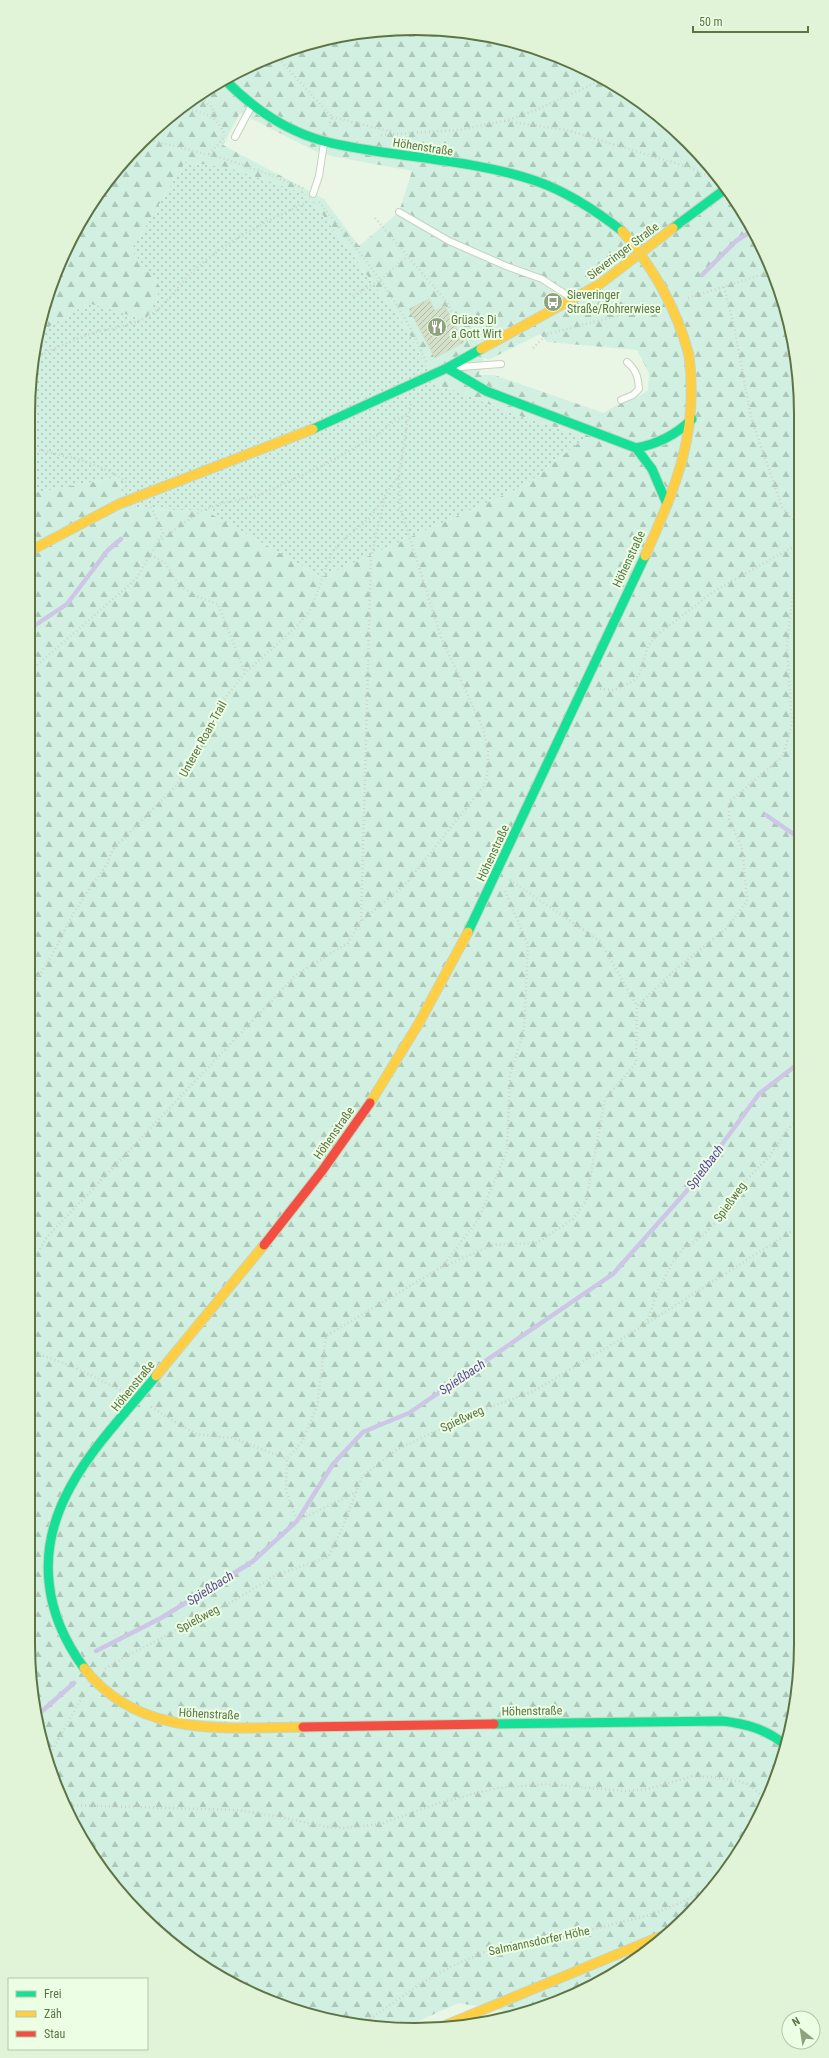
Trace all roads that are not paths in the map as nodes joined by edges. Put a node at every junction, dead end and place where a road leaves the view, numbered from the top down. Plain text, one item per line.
1 (229, 84) edge
2 (251, 105) junction
3 (234, 137) road end
4 (325, 142) junction
5 (722, 192) edge
6 (313, 194) road end
7 (399, 212) dead end
8 (575, 300) junction
9 (627, 362) dead end
10 (501, 364) dead end
11 (447, 368) junction
12 (621, 400) dead end
13 (692, 419) junction
14 (636, 448) junction
15 (667, 504) junction
16 (35, 548) edge
17 (781, 1742) edge
18 (652, 1940) edge
19 (457, 2021) edge

1 - 2 street, Höhenstraße
2 - 3 lane
2 - 4 street, Höhenstraße
4 - 6 lane
4 - 13 street, Höhenstraße, bridge
5 - 8 street, Sieveringer Straße
7 - 8 lane
8 - 11 street, Sieveringer Straße
9 - 12 lane
10 - 11 lane
11 - 14 street
11 - 16 street, Sieveringer Straße
13 - 14 street
13 - 15 street, Höhenstraße
14 - 15 street
15 - 17 street, Höhenstraße
18 - 19 street

